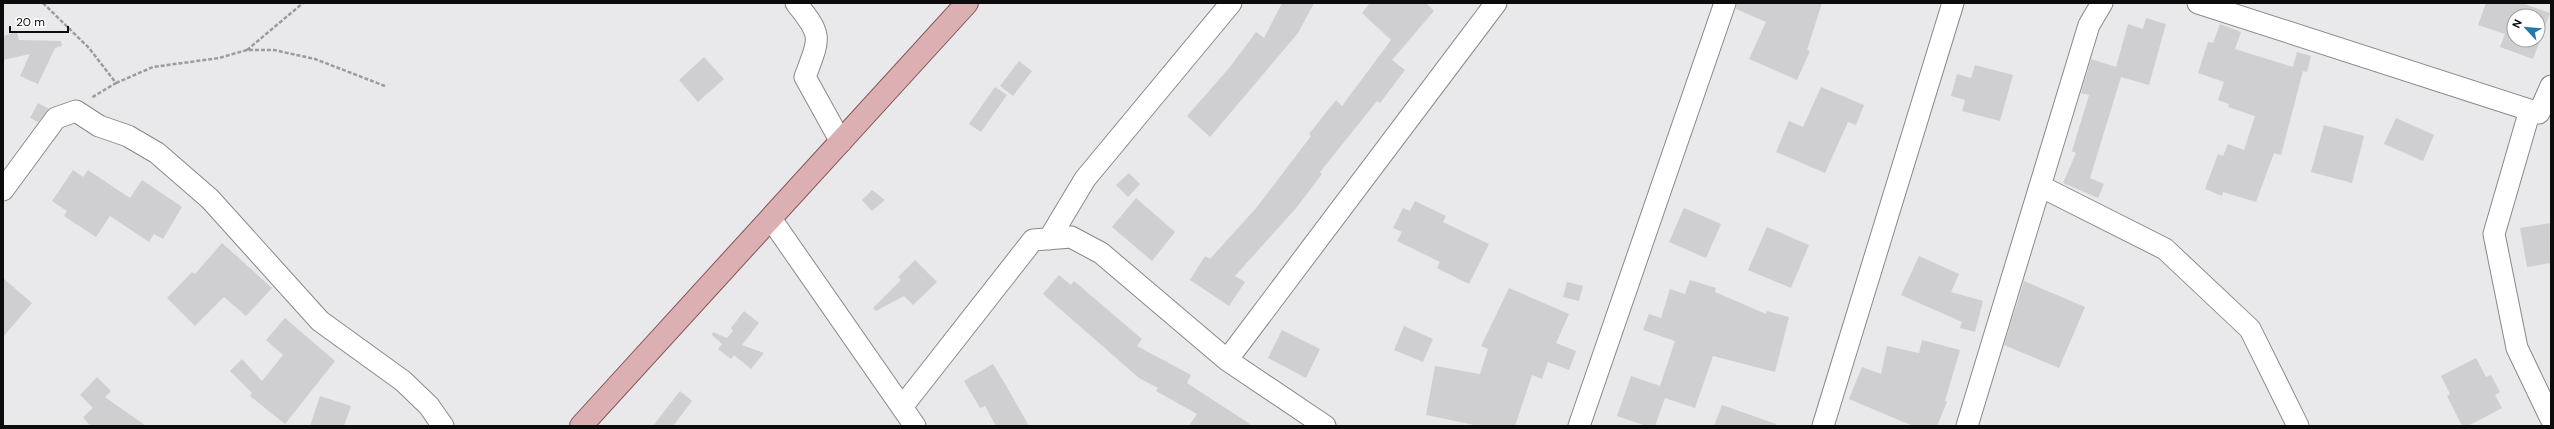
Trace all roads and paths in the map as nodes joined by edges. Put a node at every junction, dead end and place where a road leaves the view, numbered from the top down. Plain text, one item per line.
1 (43, 3) edge
2 (304, 3) edge
3 (796, 3) edge
4 (968, 3) edge
5 (1231, 3) edge
6 (1496, 3) edge
7 (1726, 3) edge
8 (1953, 3) edge
9 (2102, 3) edge
10 (2198, 3) edge
11 (247, 50) junction
12 (116, 83) junction
13 (385, 86) dead end
14 (2551, 86) edge
15 (2530, 110) junction
16 (76, 111) junction
17 (841, 142) junction
18 (2040, 186) junction
19 (3, 190) edge
20 (771, 219) junction
21 (1049, 239) junction
22 (1227, 360) junction
23 (902, 407) junction
24 (2551, 419) edge
25 (443, 426) edge
26 (581, 426) edge
27 (915, 426) edge
28 (1325, 426) edge
29 (1579, 426) edge
30 (1823, 426) edge
31 (1967, 426) edge
32 (2298, 426) edge

1 - 12 path
2 - 11 path
3 - 17 street
4 - 17 main road
5 - 21 street
6 - 22 street
7 - 29 street
8 - 30 street
9 - 18 street
10 - 15 street
11 - 12 path
11 - 13 path
12 - 16 path
14 - 15 street
15 - 24 street
16 - 19 street
16 - 25 street
17 - 20 main road
18 - 31 street
18 - 32 street
20 - 23 street
20 - 26 main road
21 - 22 street
21 - 23 street
22 - 28 street
23 - 27 street

